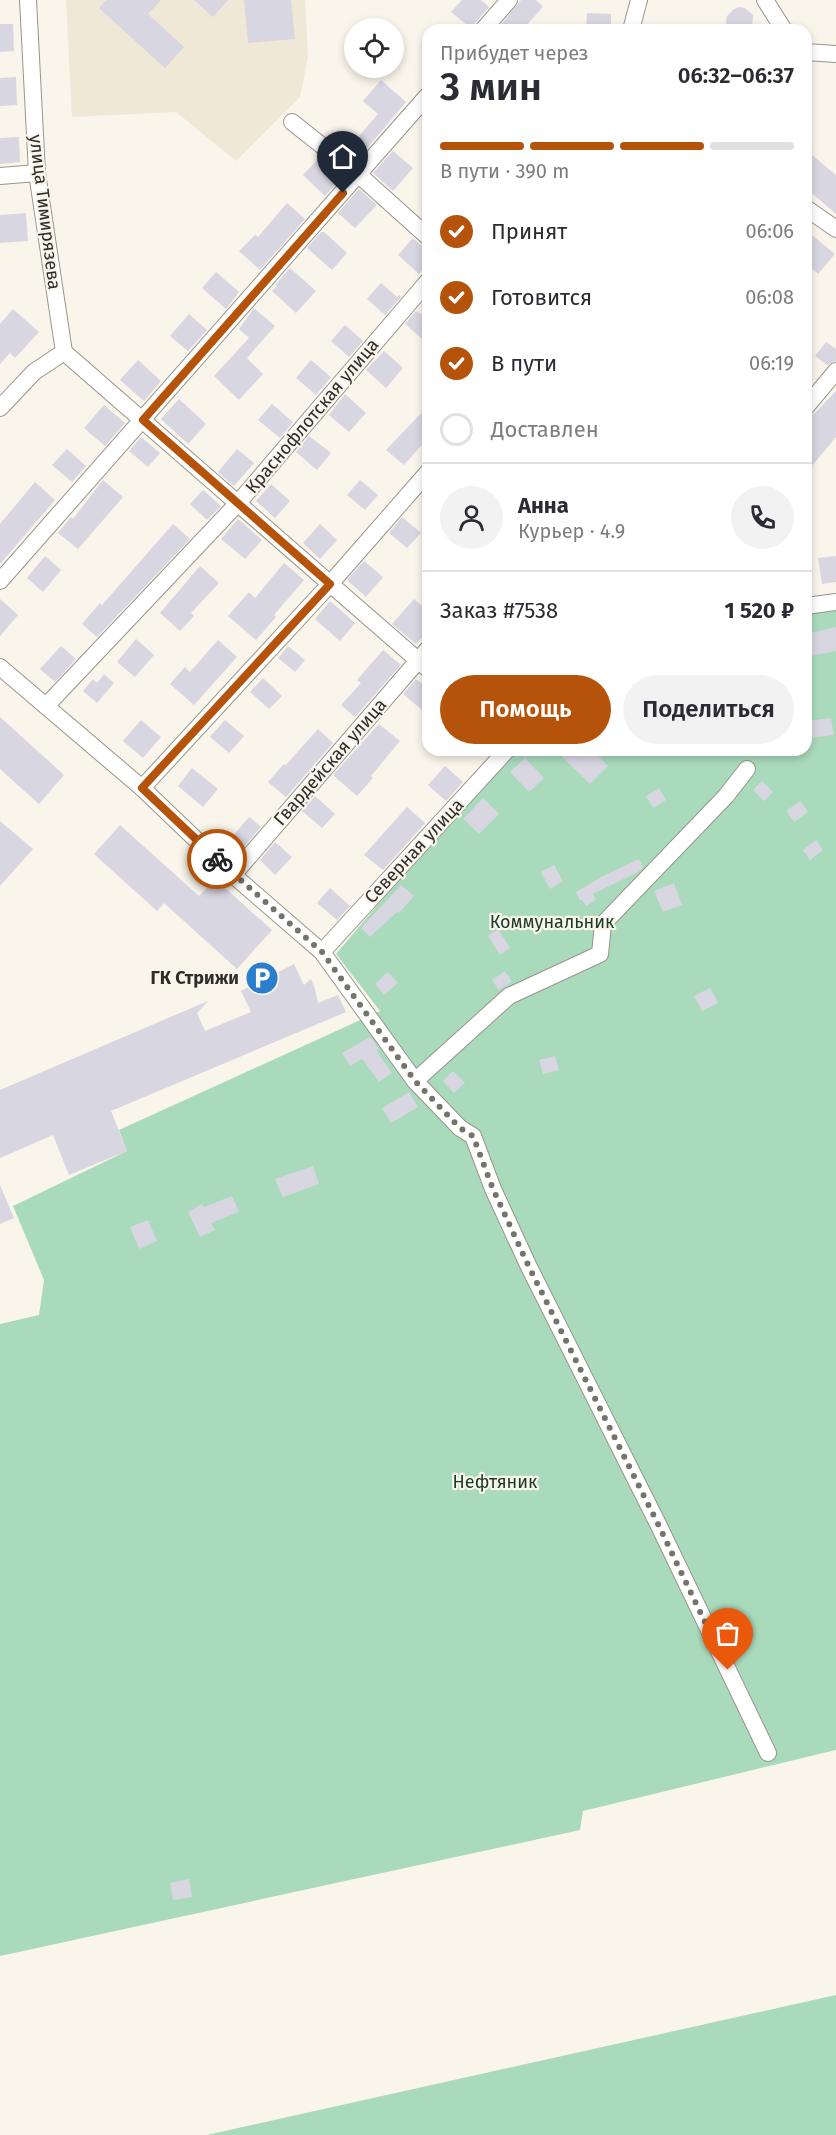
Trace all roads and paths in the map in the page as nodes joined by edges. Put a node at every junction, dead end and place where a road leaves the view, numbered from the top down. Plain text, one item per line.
1 (28, 0) edge
2 (508, 0) edge
3 (639, 0) edge
4 (765, 0) edge
5 (488, 24) edge
6 (633, 24) edge
7 (780, 24) edge
8 (812, 52) edge
9 (836, 54) edge
10 (422, 102) edge
11 (292, 122) dead end
12 (37, 173) junction
13 (359, 175) junction
14 (0, 176) edge
15 (812, 213) edge
16 (836, 229) edge
17 (422, 232) edge
18 (422, 288) edge
19 (64, 352) junction
20 (836, 371) edge
21 (812, 400) edge
22 (0, 408) edge
23 (143, 420) junction
24 (422, 479) edge
25 (238, 503) junction
26 (0, 581) edge
27 (330, 584) junction
28 (836, 602) edge
29 (812, 605) edge
30 (422, 658) edge
31 (422, 662) edge
32 (0, 667) edge
33 (46, 706) junction
34 (502, 756) edge
35 (747, 768) dead end
36 (142, 788) junction
37 (233, 875) junction
38 (322, 952) junction
39 (415, 1081) junction
40 (768, 1753) dead end

1 - 12 street, улица Тимирязева
2 - 5 street
3 - 6 street
4 - 7 street
8 - 9 street
10 - 13 street
11 - 13 street
12 - 14 street
12 - 19 street, улица Тимирязева
13 - 17 street
13 - 23 street
15 - 16 street
18 - 25 street, Краснофлотская улица
19 - 22 street
19 - 23 street
20 - 21 street
23 - 25 street
23 - 26 street
24 - 27 street
25 - 27 street
25 - 33 street, Краснофлотская улица
27 - 30 street
27 - 36 street
28 - 29 street
31 - 37 street, Гвардейская улица
32 - 33 street
33 - 36 street
34 - 38 street, Северная улица
35 - 39 street
36 - 37 street
37 - 38 street
38 - 39 street
39 - 40 street

